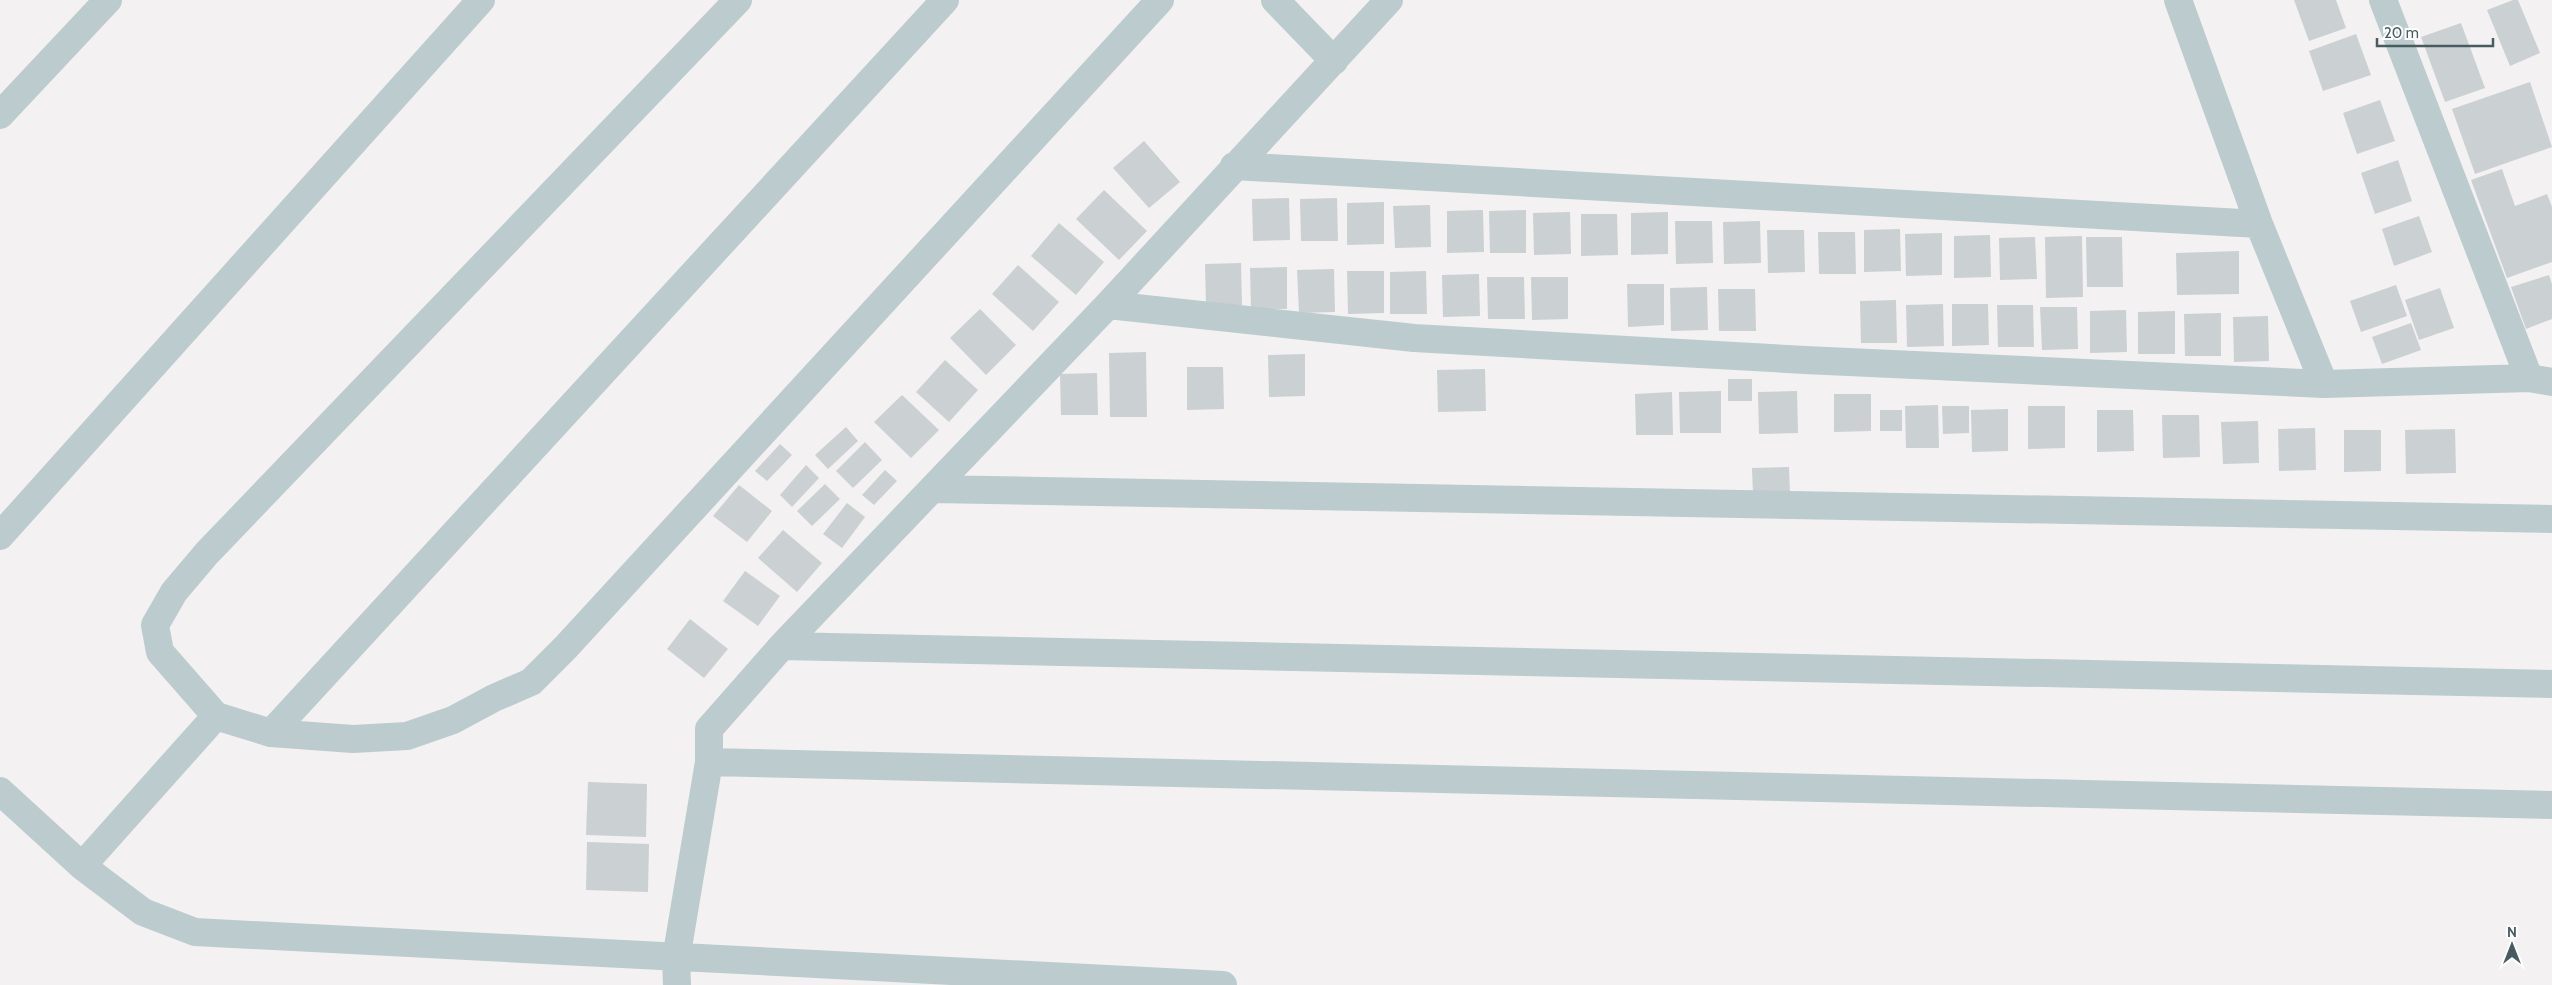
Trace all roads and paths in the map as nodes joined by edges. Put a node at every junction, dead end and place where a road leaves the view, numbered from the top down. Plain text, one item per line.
1 (108, 0) edge
2 (481, 0) edge
3 (738, 0) edge
4 (945, 0) edge
5 (1160, 0) edge
6 (1275, 0) edge
7 (1389, 0) edge
8 (2178, 0) edge
9 (2384, 0) edge
10 (1334, 61) junction
11 (0, 115) edge
12 (1234, 166) junction
13 (2259, 224) junction
14 (1108, 305) junction
15 (2541, 380) edge
16 (2324, 384) junction
17 (933, 489) junction
18 (2552, 519) edge
19 (0, 536) edge
20 (782, 646) junction
21 (2552, 684) edge
22 (216, 716) junction
23 (271, 733) junction
24 (709, 762) junction
25 (0, 791) edge
26 (2552, 805) edge
27 (82, 866) junction
28 (676, 972) edge
29 (1223, 985) edge

1 - 11 street
2 - 19 street
3 - 22 street
4 - 23 street
5 - 23 street
6 - 10 street
7 - 10 street
8 - 13 street
9 - 15 street
10 - 12 street
12 - 13 street
12 - 14 street
13 - 16 street
14 - 16 street
14 - 17 street
15 - 16 street
17 - 18 street
17 - 20 street
20 - 21 street
20 - 24 street
22 - 23 street
22 - 27 street
24 - 26 street
24 - 28 street
25 - 27 street
27 - 28 street
28 - 29 street

